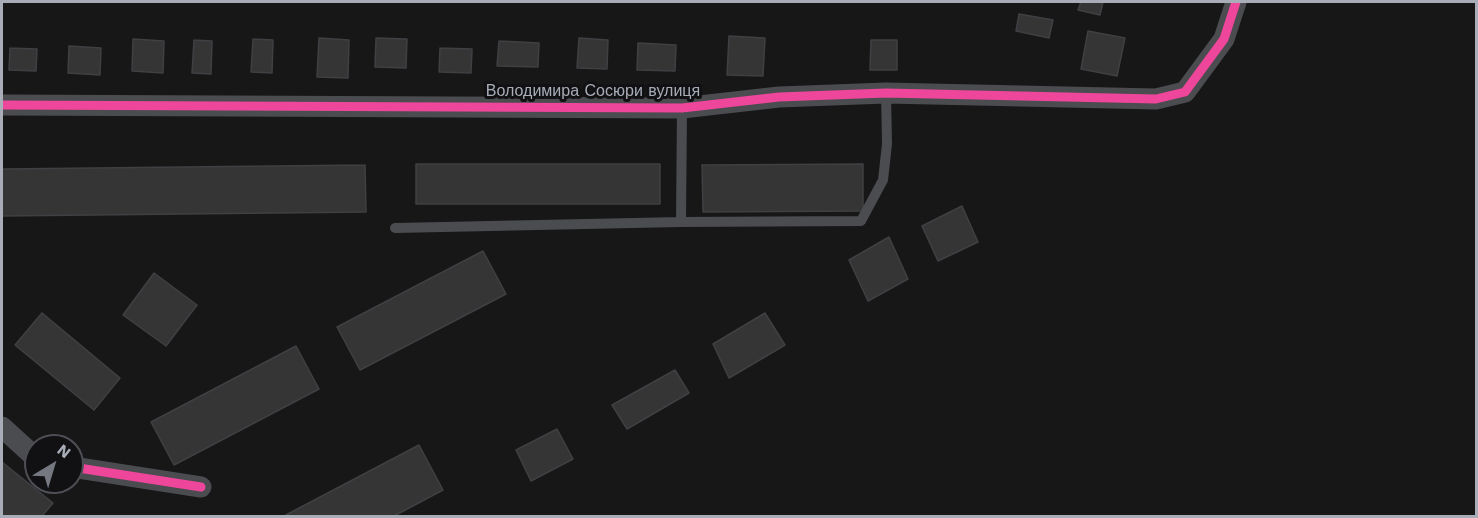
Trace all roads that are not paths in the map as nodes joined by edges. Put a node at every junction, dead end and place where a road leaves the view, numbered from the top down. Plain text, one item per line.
1 (1236, 2) edge
2 (886, 93) junction
3 (2, 105) edge
4 (682, 108) junction
5 (681, 222) junction
6 (395, 228) dead end
7 (2, 427) edge
8 (24, 447) edge
9 (84, 469) edge
10 (201, 488) dead end

1 - 2 street, Володимира Сосюри вулиця
2 - 4 street, Володимира Сосюри вулиця
2 - 5 lane
3 - 4 street, Володимира Сосюри вулиця
4 - 5 lane
5 - 6 lane
7 - 8 street
9 - 10 street

